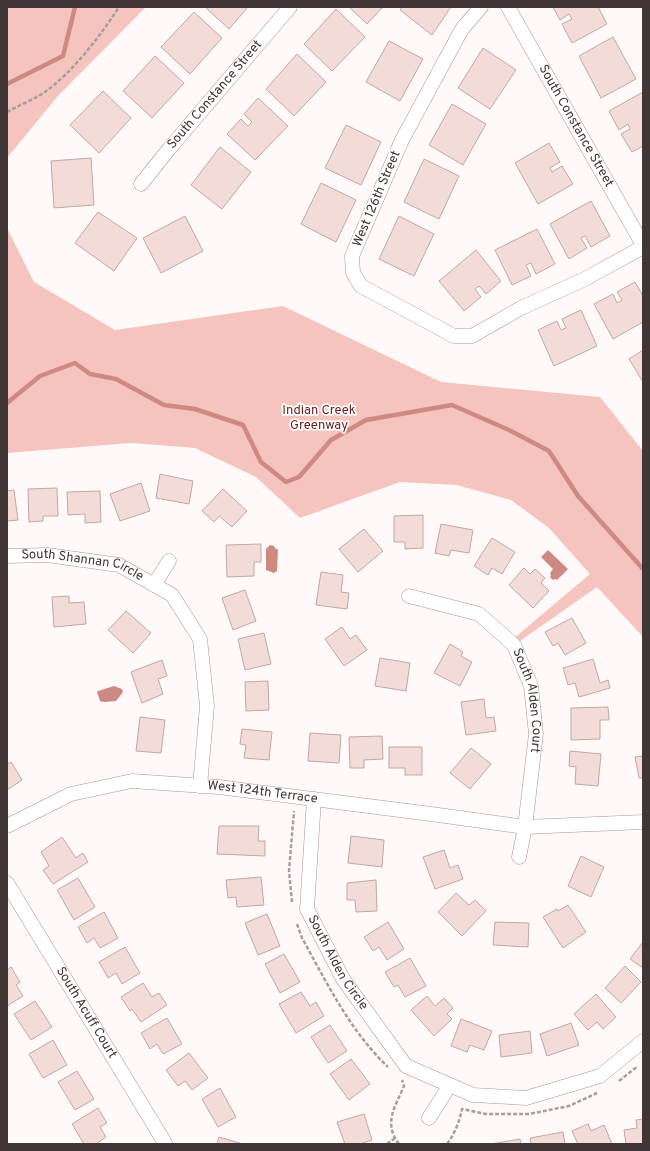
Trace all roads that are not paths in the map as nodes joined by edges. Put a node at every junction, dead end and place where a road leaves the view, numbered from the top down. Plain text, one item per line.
1 (290, 7) edge
2 (482, 7) edge
3 (508, 7) edge
4 (141, 184) dead end
5 (643, 246) edge
6 (7, 556) edge
7 (169, 560) dead end
8 (154, 585) junction
9 (409, 596) dead end
10 (200, 786) junction
11 (314, 799) junction
12 (643, 822) edge
13 (7, 826) edge
14 (525, 827) junction
15 (519, 857) dead end
16 (7, 883) edge
17 (641, 1046) edge
18 (450, 1085) junction
19 (430, 1118) dead end
20 (165, 1143) dead end

1 - 4 street, South Constance Street
2 - 5 street, West 126th Street
3 - 5 street, South Constance Street
6 - 8 street, South Shannan Circle
7 - 8 street, South Shannan Circle
8 - 10 street, South Shannan Circle
9 - 14 street, South Alden Court
10 - 11 street, West 124th Terrace
10 - 13 street, West 124th Terrace
11 - 14 street, West 124th Terrace
11 - 18 street, South Alden Circle
12 - 14 street, West 124th Terrace
14 - 15 street
16 - 20 street, South Acuff Court
17 - 18 street, South Alden Circle
18 - 19 street

